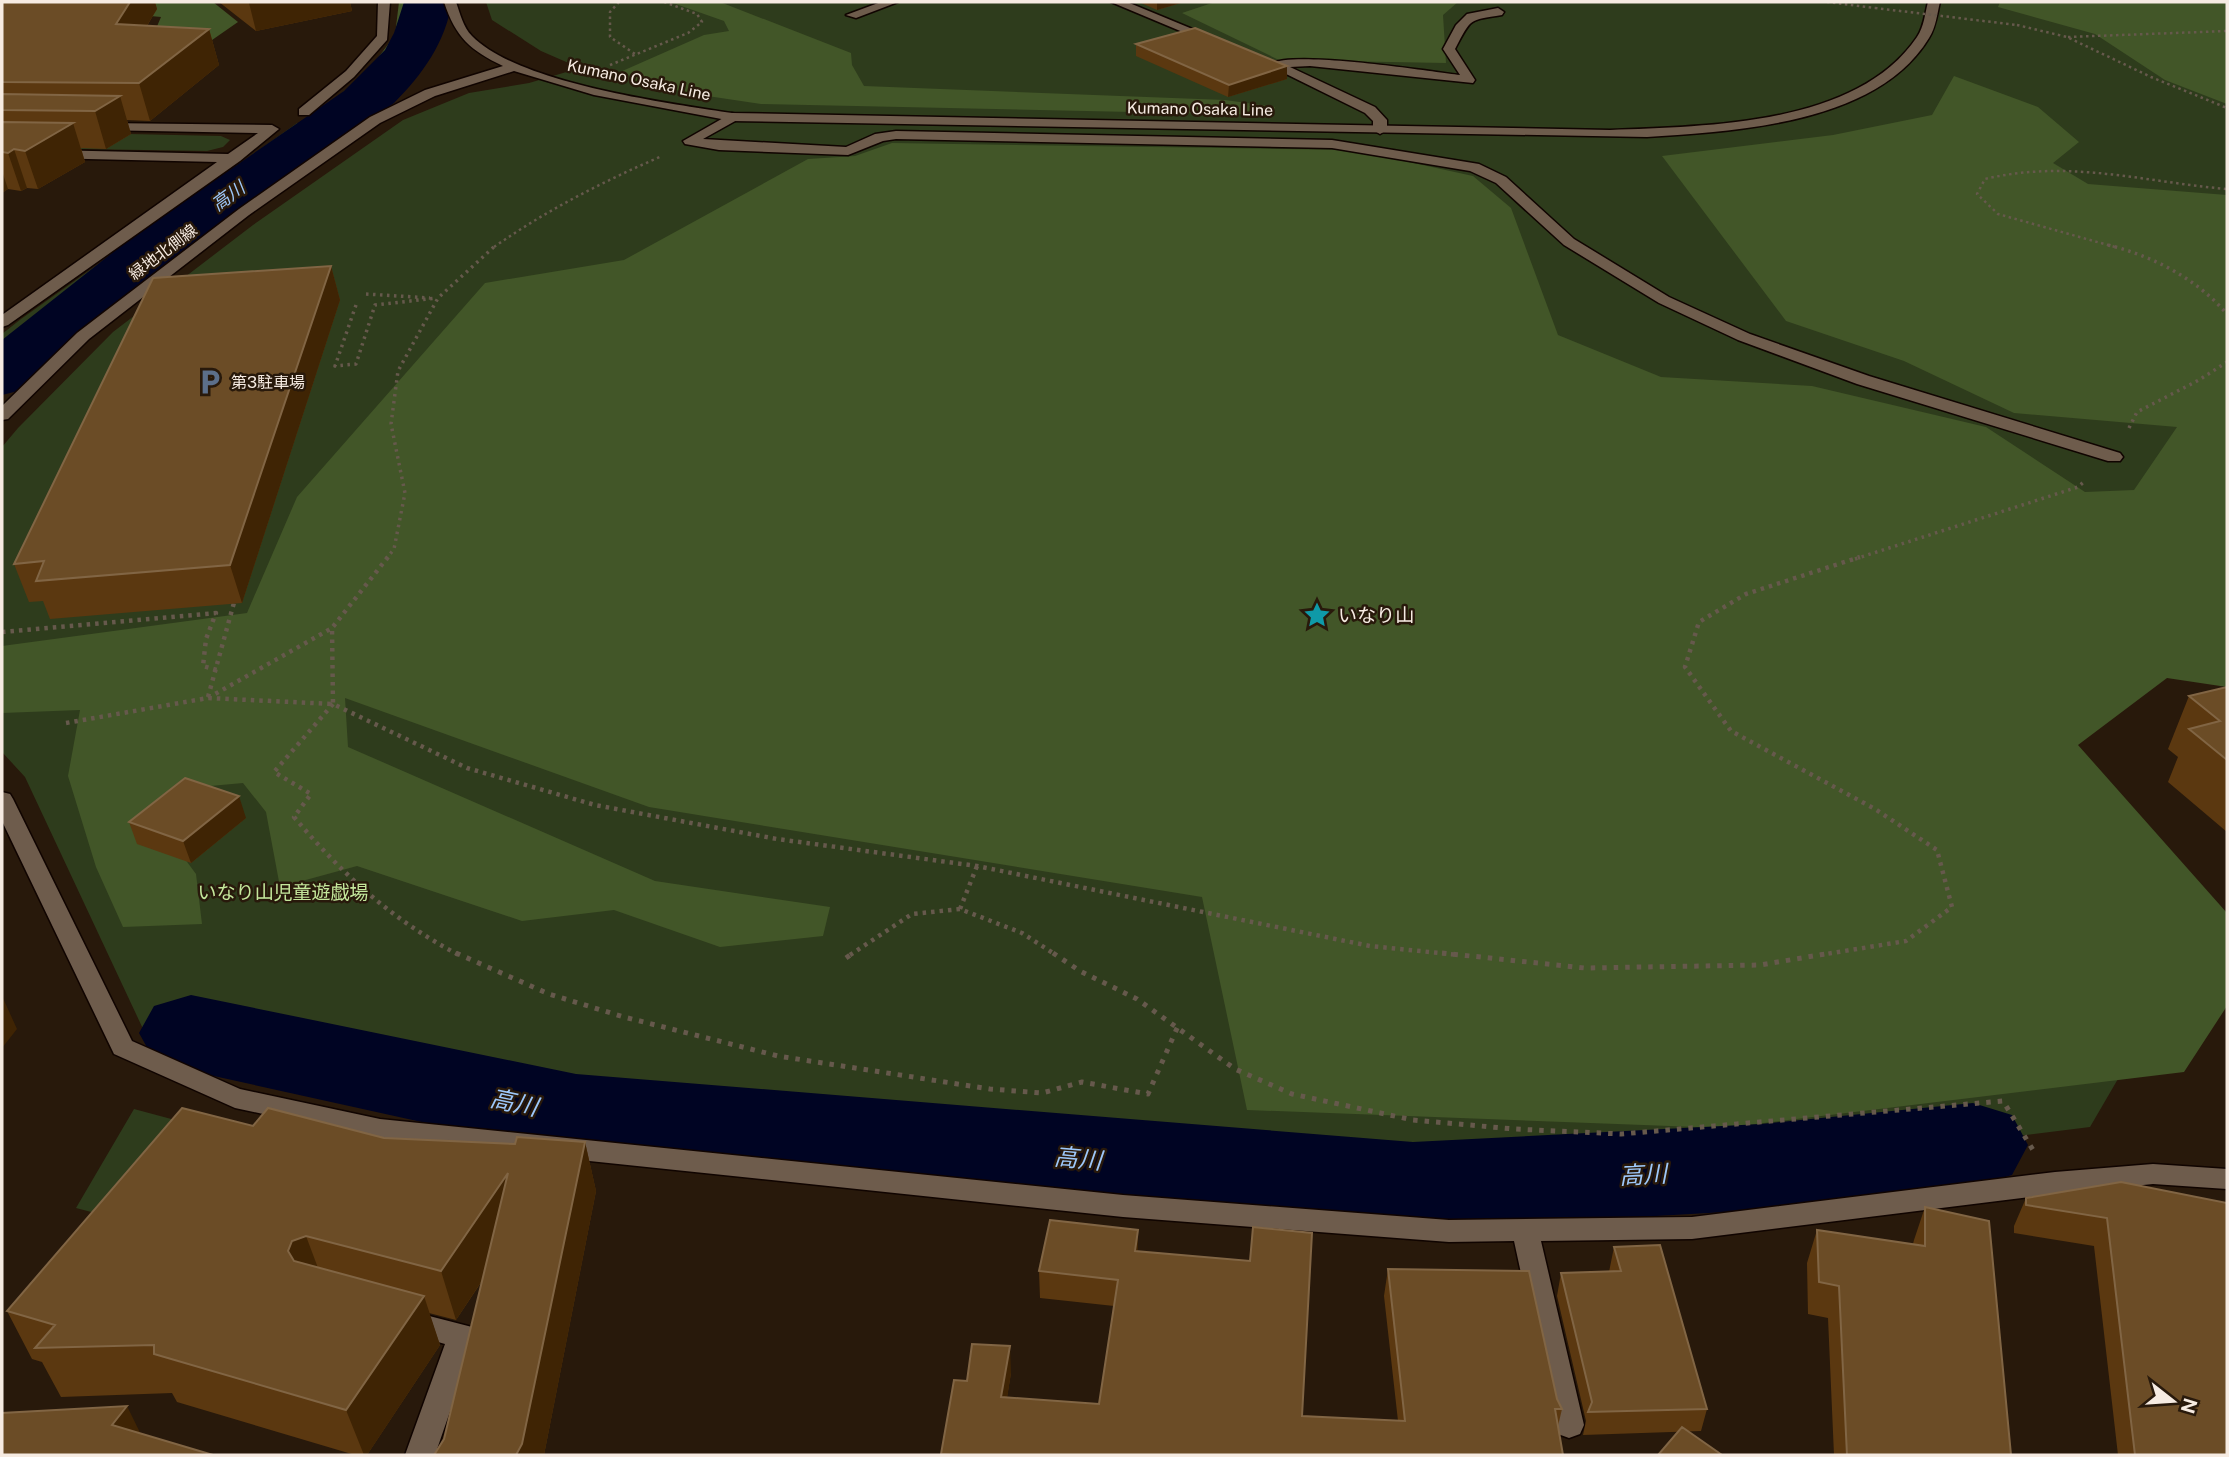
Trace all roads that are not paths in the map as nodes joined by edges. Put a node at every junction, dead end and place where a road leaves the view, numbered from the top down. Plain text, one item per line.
1 (384, 2) edge
2 (450, 2) edge
3 (892, 2) edge
4 (1117, 2) edge
5 (1934, 2) edge
6 (1498, 12) dead end
7 (852, 15) dead end
8 (1226, 45) edge
9 (512, 67) junction
10 (304, 112) dead end
11 (732, 117) junction
12 (93, 127) edge
13 (1380, 130) junction
14 (2, 153) edge
15 (235, 158) junction
16 (2, 322) edge
17 (2, 415) edge
18 (2114, 457) road end
19 (2, 799) edge
20 (2227, 1179) edge
21 (1525, 1229) junction
22 (386, 1316) edge
23 (1569, 1425) dead end
24 (420, 1455) edge

1 - 10 street
2 - 9 street, Kumano Osaka Line
3 - 7 street
4 - 8 street
5 - 13 street, Kumano Osaka Line
6 - 13 street
9 - 11 street, Kumano Osaka Line
9 - 17 street, 緑地北側線
11 - 13 street, Kumano Osaka Line
11 - 18 street
12 - 15 street
14 - 15 street
15 - 16 street
19 - 21 street
20 - 21 street
21 - 23 street
22 - 24 street

